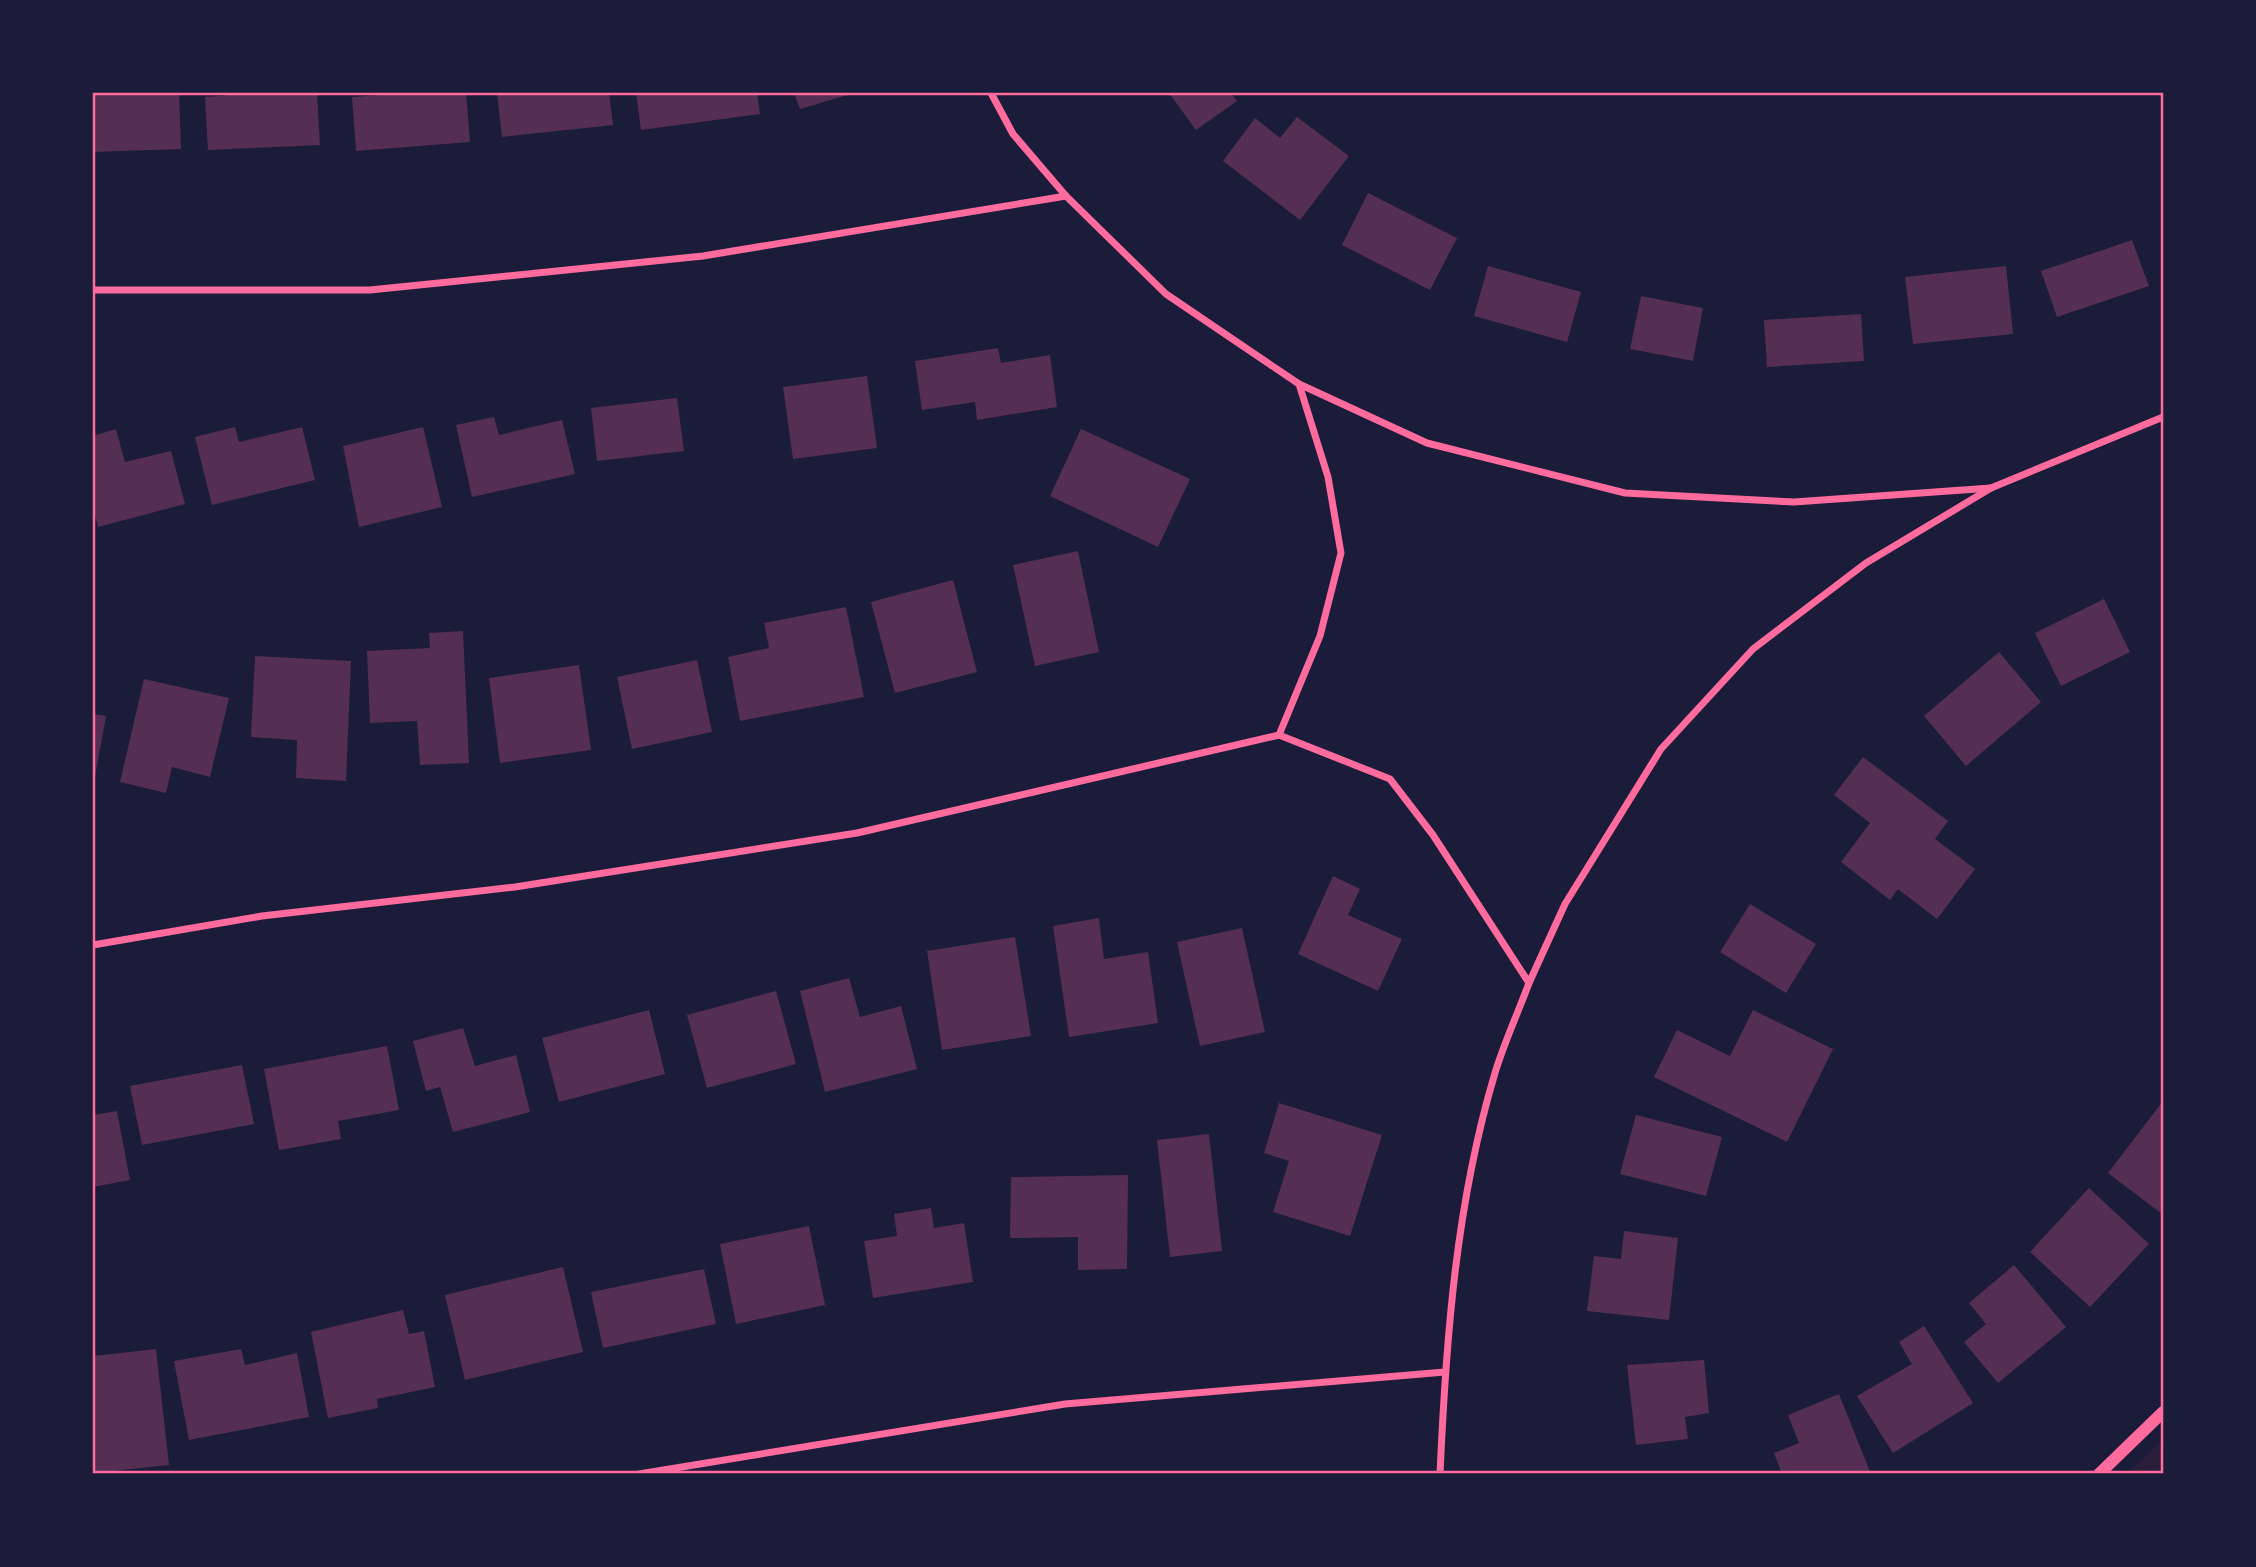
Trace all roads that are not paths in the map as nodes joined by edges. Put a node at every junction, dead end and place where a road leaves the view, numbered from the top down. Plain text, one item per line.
1 (992, 93) edge
2 (1066, 195) junction
3 (93, 290) edge
4 (1298, 384) junction
5 (2163, 417) edge
6 (1991, 488) junction
7 (1279, 735) junction
8 (93, 945) edge
9 (1529, 983) junction
10 (1445, 1372) junction
11 (2163, 1412) edge
12 (639, 1474) edge
13 (1440, 1474) edge
14 (2099, 1474) edge

1 - 2 street
2 - 3 street
2 - 4 street
4 - 6 street
4 - 7 street
5 - 6 street
6 - 9 street
7 - 8 street
7 - 9 street
9 - 10 street
10 - 12 street
10 - 13 street
11 - 14 street

